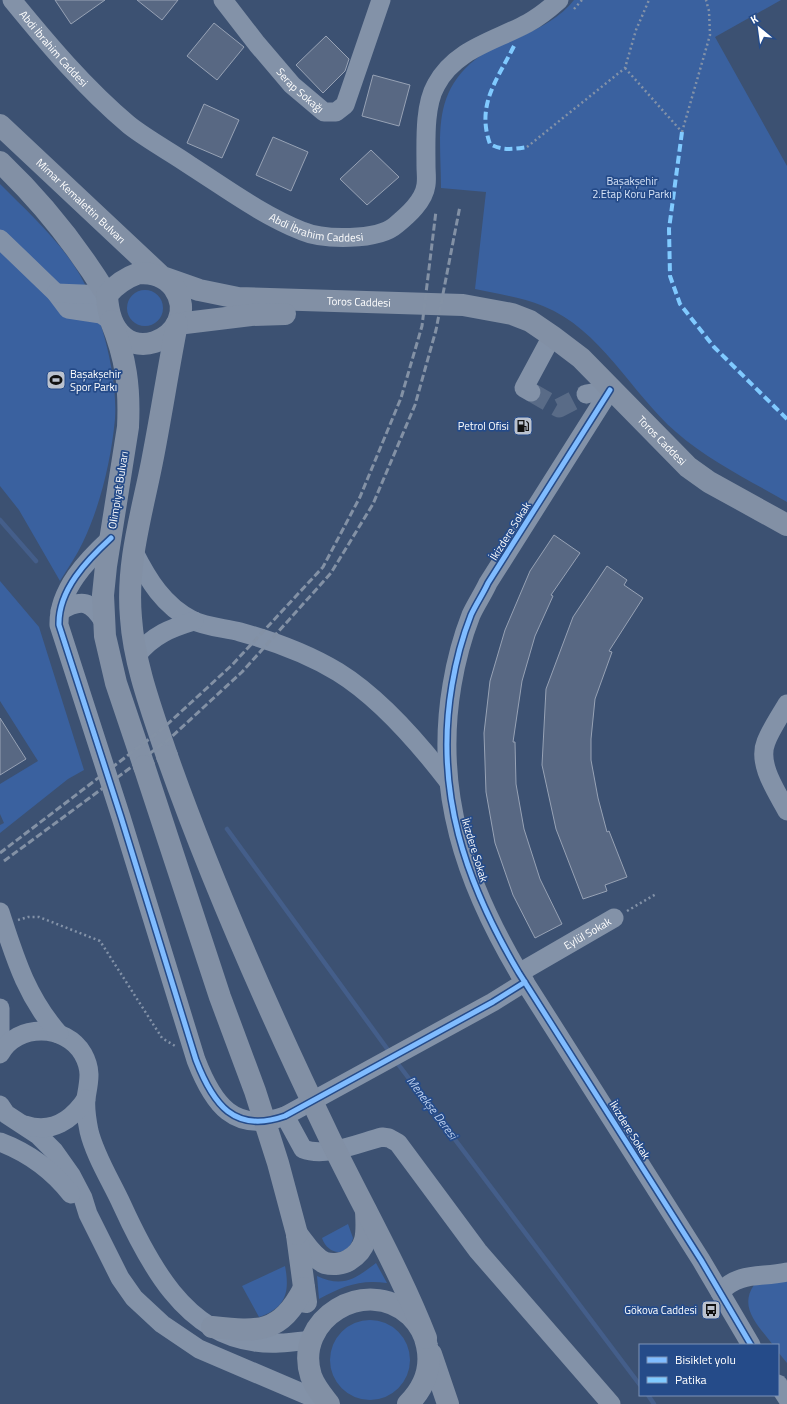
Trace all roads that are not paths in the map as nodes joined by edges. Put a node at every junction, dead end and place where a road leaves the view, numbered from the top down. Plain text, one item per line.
1 (12, 0) edge
2 (223, 0) edge
3 (381, 0) edge
4 (559, 0) edge
5 (0, 125) edge
6 (0, 162) edge
7 (0, 239) edge
8 (162, 277) junction
9 (56, 293) junction
10 (107, 295) junction
11 (110, 321) junction
12 (177, 324) junction
13 (552, 336) junction
14 (610, 390) junction
15 (531, 392) dead end
16 (586, 394) tunnel mouth
17 (787, 525) edge
18 (111, 538) junction
19 (134, 552) junction
20 (60, 611) junction
21 (194, 621) junction
22 (104, 622) junction
23 (137, 654) junction
24 (787, 704) edge
25 (448, 781) junction
26 (787, 811) edge
27 (7, 917) edge
28 (614, 918) road end
29 (504, 947) junction
30 (522, 977) junction
31 (486, 1006) junction
32 (0, 1008) edge
33 (544, 1012) junction
34 (59, 1034) junction
35 (0, 1037) edge
36 (0, 1054) edge
37 (86, 1099) junction
38 (0, 1106) edge
39 (285, 1116) junction
40 (9, 1120) edge
41 (0, 1142) edge
42 (366, 1211) junction
43 (88, 1214) junction
44 (297, 1234) junction
45 (701, 1260) junction
46 (787, 1272) edge
47 (753, 1277) junction
48 (304, 1288) junction
49 (720, 1292) junction
50 (733, 1314) junction
51 (212, 1327) junction
52 (426, 1338) junction
53 (312, 1340) junction
54 (750, 1344) edge
55 (779, 1386) edge
56 (787, 1398) edge
57 (329, 1404) edge
58 (408, 1404) edge
59 (448, 1404) edge
60 (611, 1404) edge

1 - 4 street, Abdi İbrahim Caddesi
2 - 3 street, Serap Sokağı
5 - 8 main road, Mimar Kemalettin Bulvarı
6 - 10 main road
7 - 9 street
8 - 10 main road
8 - 12 main road
8 - 13 main road, Toros Caddesi
9 - 10 street
9 - 11 street
10 - 11 main road
11 - 12 main road
11 - 18 main road, Olimpiyat Bulvarı
12 - 13 main road, Toros Caddesi
12 - 19 main road
13 - 14 main road, Toros Caddesi
13 - 15 street
14 - 16 street
14 - 17 main road, Toros Caddesi
14 - 25 street, İkizdere Sokak
18 - 20 street
18 - 22 main road, Olimpiyat Bulvarı
19 - 21 street
19 - 23 main road
20 - 22 street
20 - 39 street, Eylül Sokak
21 - 23 street
21 - 25 street
22 - 44 main road, Olimpiyat Bulvarı, bridge
23 - 42 main road, bridge
24 - 26 street
25 - 29 street, İkizdere Sokak
27 - 34 street, bridge
28 - 30 street, Eylül Sokak
29 - 30 street, İkizdere Sokak
29 - 31 street
30 - 31 street, Eylül Sokak
30 - 33 street, İkizdere Sokak
31 - 33 street
31 - 39 street, Eylül Sokak
32 - 35 street
33 - 45 street, İkizdere Sokak
34 - 36 street
34 - 37 street
37 - 40 street
37 - 51 street
38 - 40 street
39 - 60 street
40 - 43 street
41 - 43 street
42 - 44 main road
42 - 52 main road, bridge
43 - 57 street
44 - 48 main road, Olimpiyat Bulvarı
45 - 47 street
45 - 49 street, İkizdere Sokak
46 - 47 street
47 - 49 street
47 - 50 street
48 - 51 main road
48 - 53 main road, Olimpiyat Bulvarı
49 - 50 street
50 - 54 street
51 - 53 street
52 - 53 main road, bridge
52 - 58 main road
52 - 59 main road
53 - 57 main road
55 - 56 street

